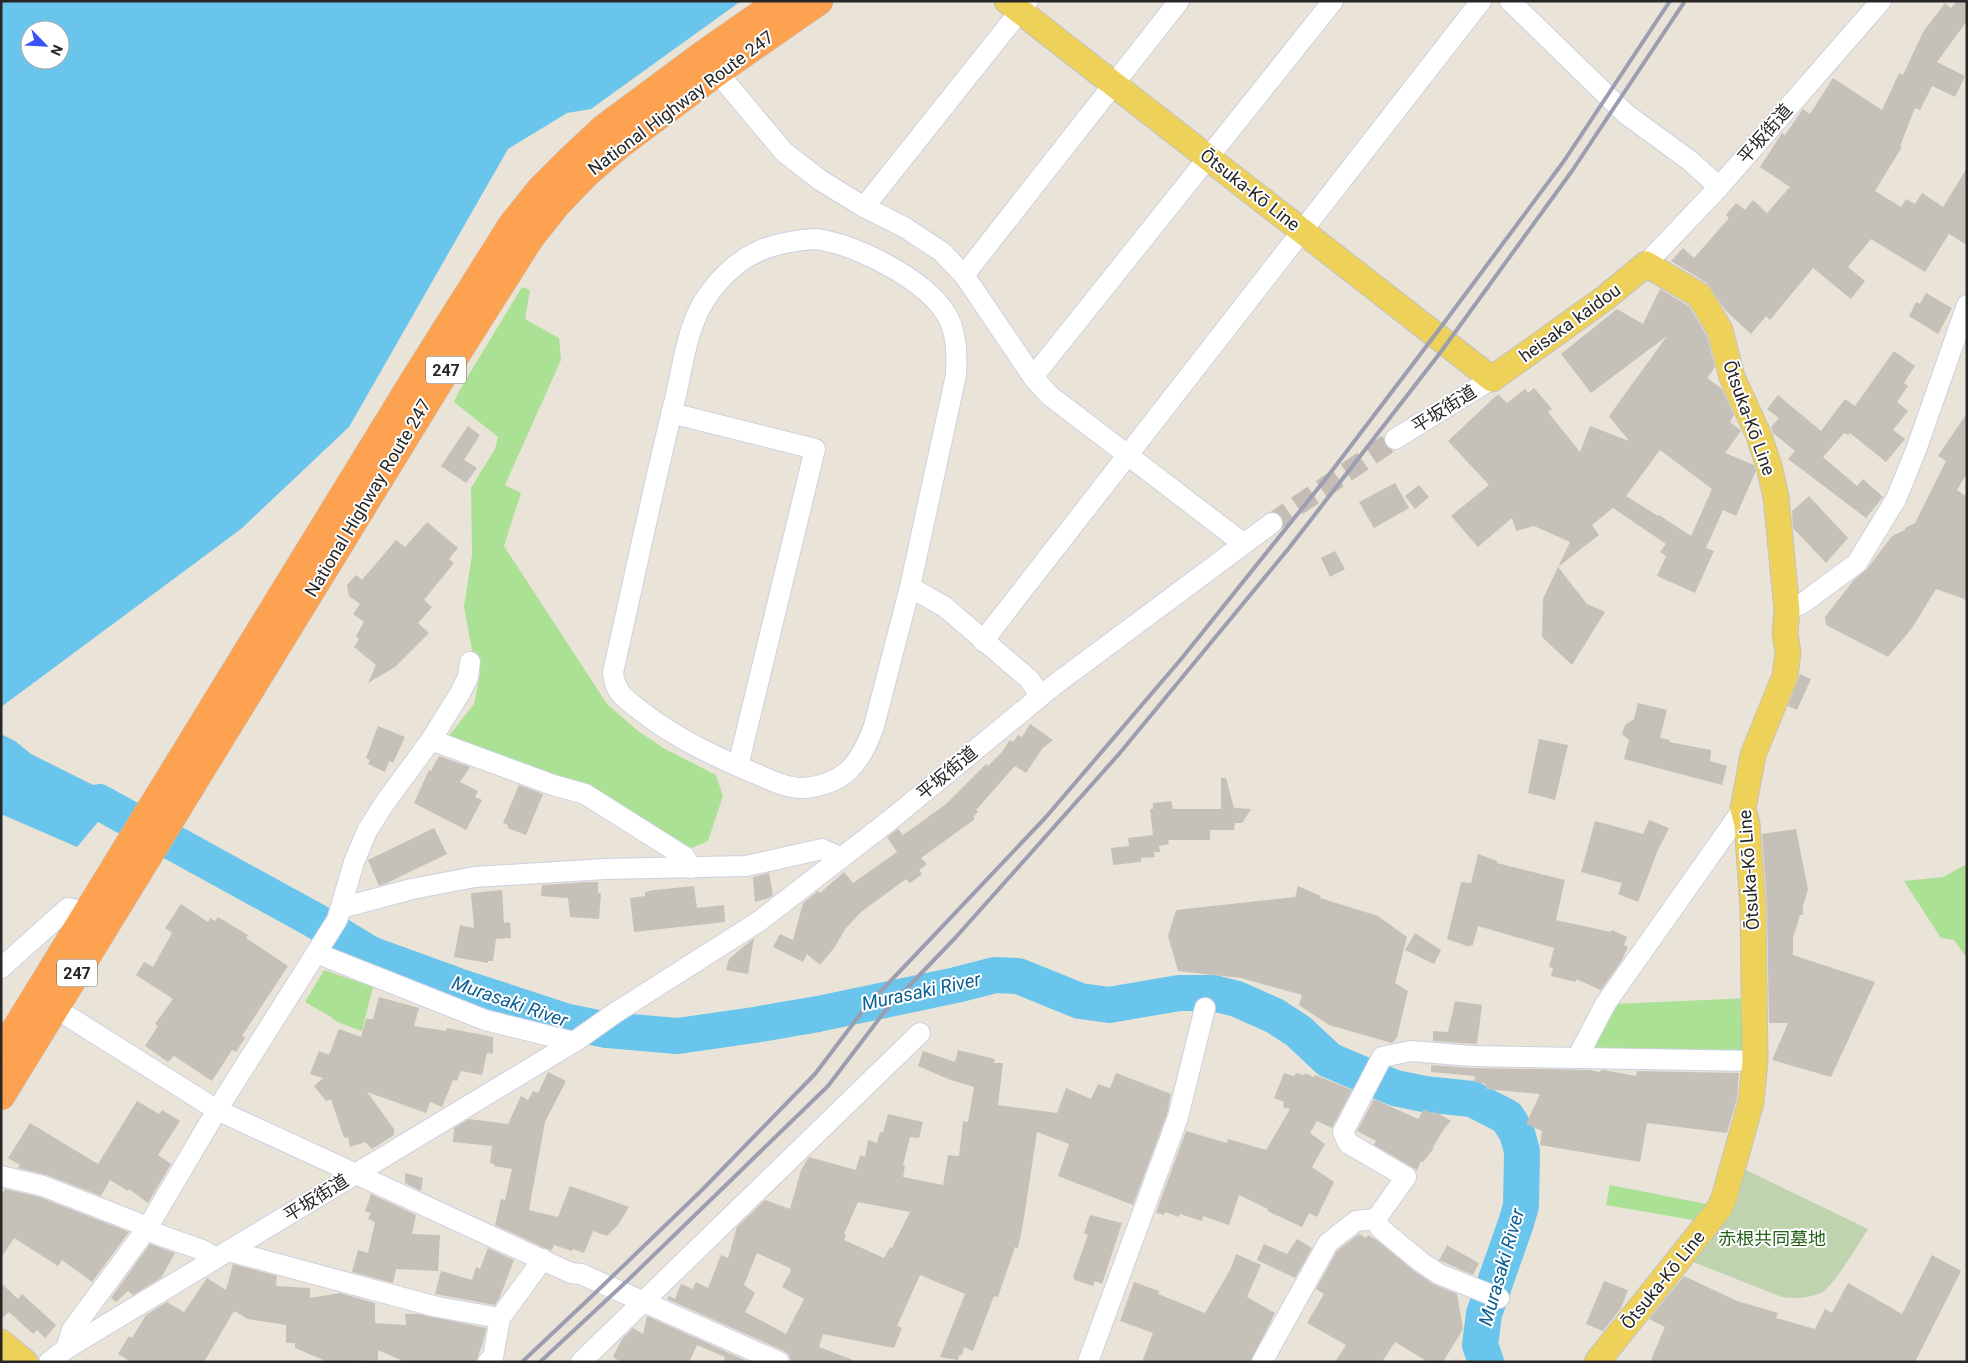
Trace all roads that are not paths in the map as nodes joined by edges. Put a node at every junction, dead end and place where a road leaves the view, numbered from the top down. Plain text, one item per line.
1 (780, 1) edge
2 (820, 1) edge
3 (1179, 1) edge
4 (1334, 1) edge
5 (1481, 1) edge
6 (1510, 1) edge
7 (1871, 4) edge
8 (1018, 5) edge
9 (718, 72) junction
10 (1115, 84) junction
11 (1208, 158) junction
12 (1719, 187) junction
13 (864, 207) junction
14 (1303, 231) junction
15 (1646, 264) junction
16 (964, 275) junction
17 (1967, 304) edge
18 (1033, 377) junction
19 (1492, 379) junction
20 (671, 413) junction
21 (1395, 440) tunnel mouth
22 (1128, 454) junction
23 (1272, 523) tunnel mouth
24 (1244, 544) junction
25 (910, 587) junction
26 (1787, 610) junction
27 (984, 641) junction
28 (470, 662) dead end
29 (1040, 696) junction
30 (431, 740) junction
31 (738, 766) junction
32 (1743, 809) junction
33 (158, 818) junction
34 (142, 844) junction
35 (842, 858) junction
36 (691, 868) junction
37 (88, 913) junction
38 (339, 914) junction
39 (320, 947) junction
40 (1, 968) edge
41 (55, 1008) junction
42 (1204, 1008) dead end
43 (920, 1033) dead end
44 (578, 1039) junction
45 (1, 1053) edge
46 (1577, 1058) junction
47 (1755, 1061) junction
48 (1, 1096) edge
49 (217, 1110) junction
50 (355, 1174) junction
51 (1, 1176) edge
52 (1376, 1219) junction
53 (148, 1227) junction
54 (223, 1255) junction
55 (543, 1259) junction
56 (1499, 1298) dead end
57 (642, 1301) junction
58 (500, 1318) junction
59 (1, 1342) edge
60 (66, 1349) junction
61 (25, 1362) edge
62 (49, 1362) edge
63 (488, 1362) edge
64 (581, 1362) edge
65 (779, 1362) edge
66 (1088, 1362) edge
67 (1262, 1362) edge
68 (1597, 1362) edge

1 - 33 highway, National Highway Route 247 / 247
2 - 9 highway, National Highway Route 247 / 247
3 - 10 street
4 - 11 street
5 - 14 street
6 - 12 street
7 - 12 street, 平坂街道
8 - 10 main road, Ōtsuka-Kō Line
8 - 13 street
9 - 13 street
9 - 33 highway, National Highway Route 247 / 247
10 - 11 main road, Ōtsuka-Kō Line
10 - 16 street
11 - 14 main road, Ōtsuka-Kō Line
11 - 18 street
12 - 15 street, 平坂街道
13 - 16 street
14 - 19 main road, Ōtsuka-Kō Line
14 - 22 street
15 - 19 main road, heisaka kaidou
15 - 26 main road, Ōtsuka-Kō Line
16 - 18 street
17 - 26 street
18 - 22 street
19 - 21 street, 平坂街道
20 - 25 street
20 - 31 street
20 - 31 street
22 - 24 street
22 - 27 street
23 - 24 street, 平坂街道
24 - 29 street, 平坂街道
25 - 27 street
25 - 31 street
26 - 32 main road, Ōtsuka-Kō Line
27 - 29 street
28 - 30 street
29 - 35 street, 平坂街道
30 - 36 street
30 - 38 street
32 - 46 street
32 - 47 main road, Ōtsuka-Kō Line
33 - 34 highway, 247
34 - 37 highway, 247
34 - 41 highway, 247
35 - 36 street
35 - 44 street, 平坂街道
36 - 38 street
37 - 40 street
37 - 45 highway, 247
38 - 39 street
39 - 44 street
39 - 49 street
41 - 48 highway, 247
41 - 49 street
42 - 66 street
43 - 57 street
44 - 50 street, 平坂街道
46 - 47 street
46 - 52 street
47 - 68 main road, Ōtsuka-Kō Line
49 - 50 street
49 - 53 street
50 - 54 street, 平坂街道
50 - 55 street
51 - 53 street
52 - 56 street
52 - 67 street
53 - 54 street
53 - 60 street
54 - 58 street
54 - 60 street, 平坂街道
55 - 57 street
55 - 58 street
57 - 64 street
57 - 65 street
58 - 63 street
59 - 61 main road
60 - 62 street, 平坂街道

